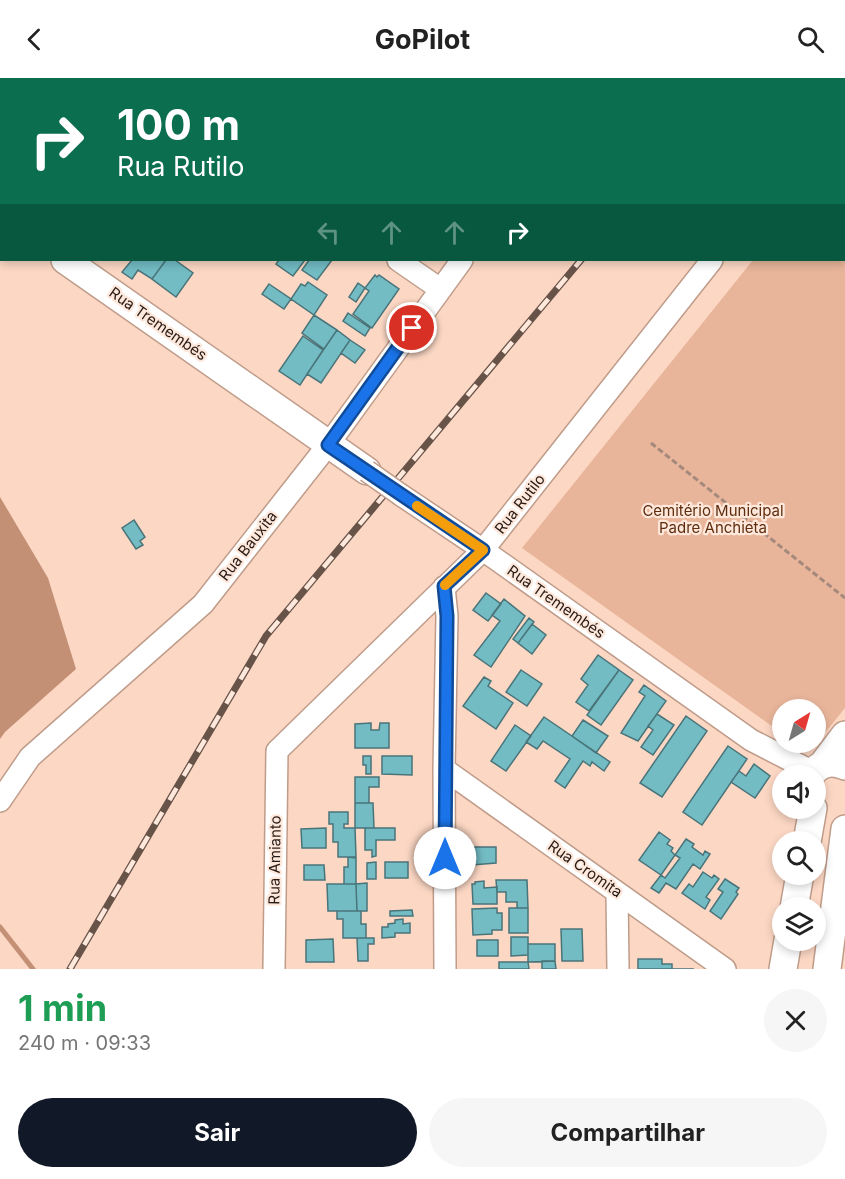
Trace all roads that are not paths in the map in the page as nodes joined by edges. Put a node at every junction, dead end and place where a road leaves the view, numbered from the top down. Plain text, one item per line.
1 (66, 261) edge
2 (400, 261) edge
3 (461, 261) edge
4 (711, 261) edge
5 (440, 289) junction
6 (328, 445) junction
7 (367, 471) joint
8 (483, 550) junction
9 (444, 586) junction
10 (845, 735) edge
11 (277, 751) joint
12 (803, 765) edge
13 (821, 765) edge
14 (444, 769) junction
15 (0, 801) edge
16 (845, 810) edge
17 (826, 813) edge
18 (845, 829) edge
19 (842, 879) edge
20 (617, 892) junction
21 (786, 951) edge
22 (274, 969) edge
23 (445, 969) edge
24 (618, 969) edge
25 (725, 969) edge
26 (783, 969) edge
27 (826, 969) edge

1 - 6 street, Rua Tremembés
2 - 5 street
3 - 5 street, Rua Bauxita
4 - 8 street, Rua Rutilo
5 - 6 street, Rua Bauxita
6 - 7 street, Rua Tremembés
6 - 15 street, Rua Bauxita
7 - 8 street, Rua Tremembés, bridge
8 - 9 street, Rua Rutilo
8 - 12 street, Rua Tremembés
9 - 11 street, Rua Rutilo
9 - 14 street
10 - 13 street
11 - 22 street, Rua Amianto
14 - 20 street, Rua Cromita
14 - 23 street
16 - 17 street
18 - 19 street
19 - 27 street
20 - 24 street
20 - 25 street, Rua Cromita
21 - 26 street

